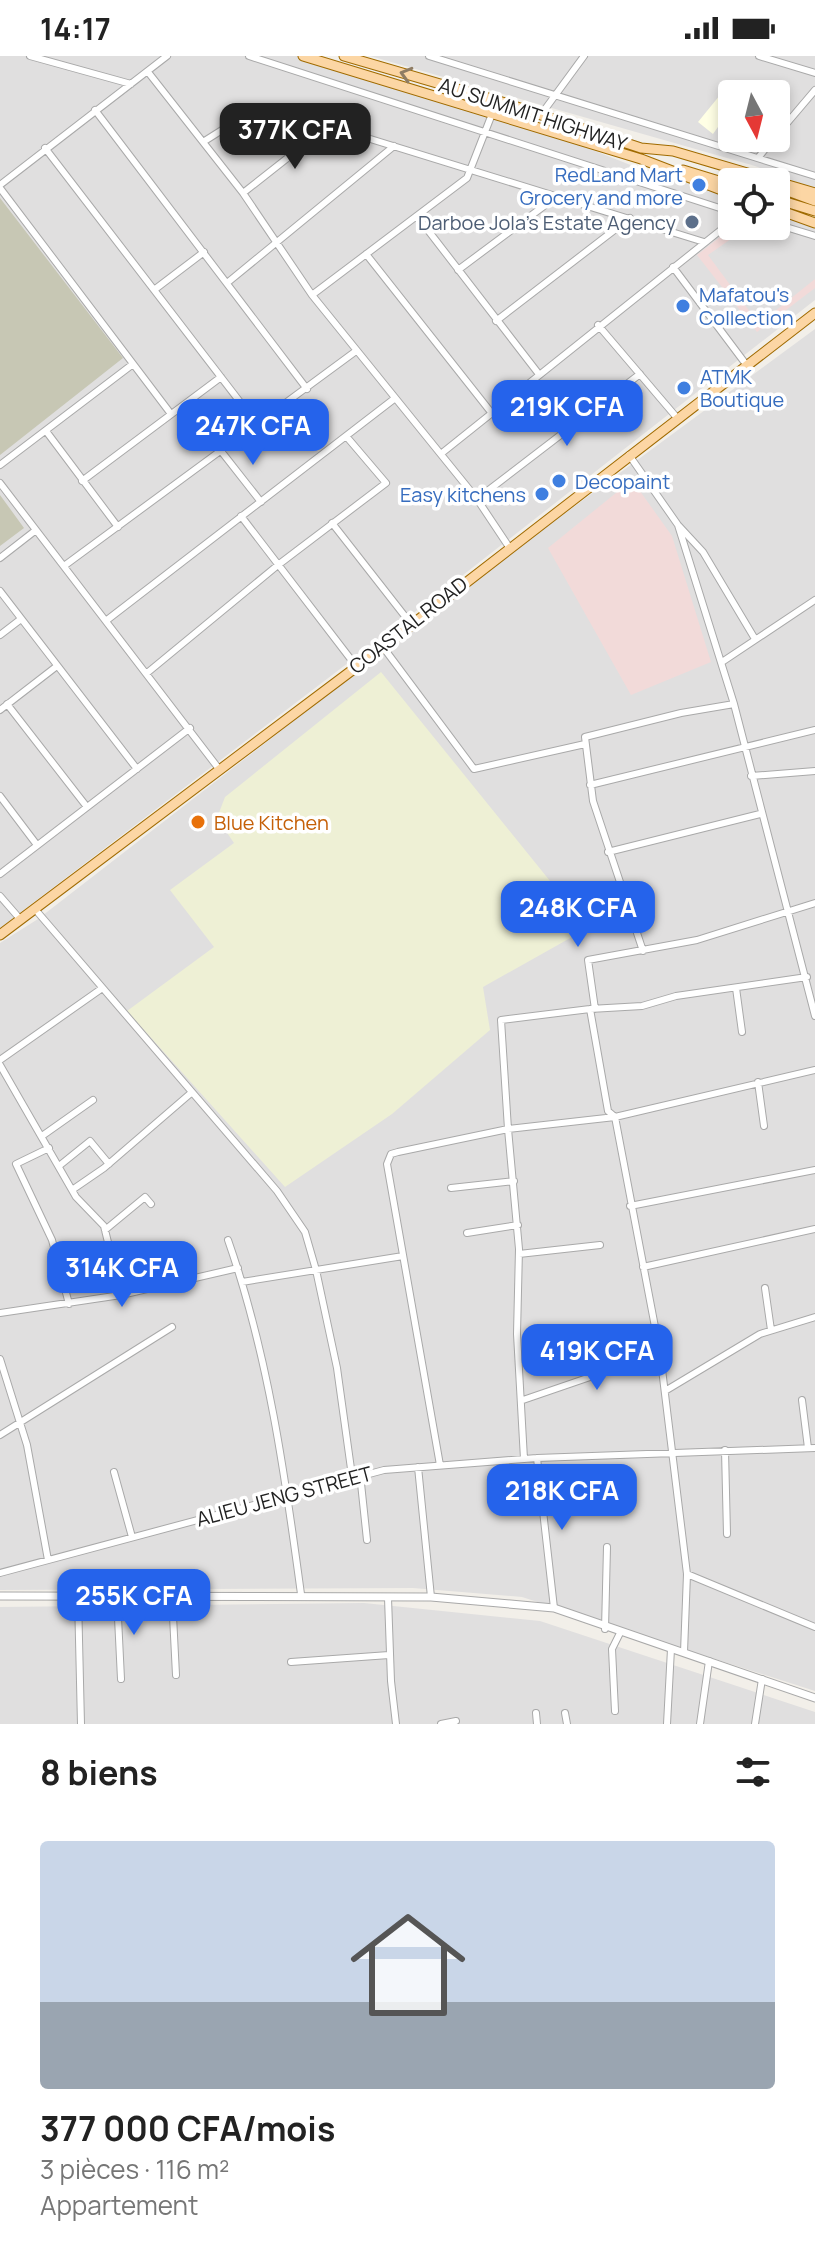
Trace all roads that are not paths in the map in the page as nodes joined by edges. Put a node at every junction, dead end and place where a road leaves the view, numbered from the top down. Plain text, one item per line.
1 (30, 56) edge
2 (167, 56) edge
3 (249, 56) edge
4 (303, 56) edge
5 (344, 56) edge
6 (429, 56) edge
7 (584, 56) edge
8 (759, 56) edge
9 (148, 72) junction
10 (815, 73) edge
11 (131, 84) junction
12 (815, 90) edge
13 (554, 95) junction
14 (95, 110) junction
15 (492, 114) junction
16 (296, 116) dead end
17 (540, 116) junction
18 (241, 118) dead end
19 (790, 119) edge
20 (328, 126) junction
21 (485, 133) junction
22 (203, 142) junction
23 (394, 146) junction
24 (45, 148) junction
25 (763, 152) edge
26 (641, 153) junction
27 (758, 158) junction
28 (470, 171) junction
29 (718, 172) edge
30 (815, 176) edge
31 (718, 180) edge
32 (0, 186) edge
33 (718, 188) edge
34 (790, 192) edge
35 (243, 193) junction
36 (815, 193) edge
37 (556, 197) junction
38 (815, 201) edge
39 (790, 203) edge
40 (718, 208) edge
41 (815, 211) edge
42 (790, 214) edge
43 (417, 216) junction
44 (630, 218) junction
45 (815, 223) edge
46 (790, 228) edge
47 (718, 232) edge
48 (815, 236) edge
49 (704, 242) junction
50 (278, 244) junction
51 (204, 252) junction
52 (366, 254) junction
53 (673, 267) junction
54 (458, 270) junction
55 (227, 283) junction
56 (154, 290) junction
57 (312, 295) junction
58 (815, 313) edge
59 (496, 321) junction
60 (598, 325) junction
61 (356, 351) junction
62 (133, 364) junction
63 (748, 367) junction
64 (538, 373) junction
65 (640, 374) junction
66 (221, 377) junction
67 (307, 389) junction
68 (394, 399) junction
69 (490, 411) junction
70 (171, 414) junction
71 (678, 419) junction
72 (257, 424) junction
73 (46, 431) junction
74 (346, 436) junction
75 (221, 451) junction
76 (442, 453) junction
77 (629, 455) junction
78 (0, 465) edge
79 (82, 481) junction
80 (0, 483) edge
81 (477, 499) junction
82 (261, 502) junction
83 (241, 516) junction
84 (332, 523) junction
85 (678, 525) junction
86 (118, 527) junction
87 (36, 530) junction
88 (509, 547) junction
89 (0, 558) edge
90 (278, 565) junction
91 (64, 566) junction
92 (0, 591) edge
93 (815, 600) edge
94 (21, 619) junction
95 (107, 620) junction
96 (411, 624) junction
97 (0, 635) edge
98 (755, 639) junction
99 (383, 647) junction
100 (722, 662) junction
101 (57, 666) junction
102 (356, 666) junction
103 (147, 673) junction
104 (7, 704) junction
105 (734, 704) junction
106 (0, 710) edge
107 (190, 728) junction
108 (815, 730) edge
109 (585, 744) junction
110 (745, 746) junction
111 (137, 769) junction
112 (219, 769) junction
113 (815, 771) edge
114 (751, 776) junction
115 (590, 785) junction
116 (0, 796) edge
117 (87, 807) junction
118 (760, 814) junction
119 (37, 845) junction
120 (608, 852) junction
121 (0, 874) edge
122 (0, 896) edge
123 (815, 903) edge
124 (34, 908) junction
125 (789, 911) junction
126 (20, 919) junction
127 (0, 935) edge
128 (643, 951) junction
129 (807, 977) junction
130 (736, 988) junction
131 (101, 989) junction
132 (592, 1009) junction
133 (815, 1016) edge
134 (742, 1032) dead end
135 (0, 1063) edge
136 (815, 1070) edge
137 (758, 1082) junction
138 (191, 1093) junction
139 (93, 1100) dead end
140 (615, 1117) junction
141 (764, 1126) dead end
142 (508, 1129) junction
143 (42, 1136) junction
144 (49, 1148) junction
145 (109, 1164) junction
146 (59, 1166) junction
147 (815, 1170) edge
148 (514, 1181) junction
149 (451, 1188) dead end
150 (72, 1190) junction
151 (151, 1204) dead end
152 (630, 1206) junction
153 (518, 1225) junction
154 (815, 1229) edge
155 (105, 1230) junction
156 (467, 1233) dead end
157 (228, 1240) dead end
158 (600, 1245) dead end
159 (519, 1254) junction
160 (403, 1256) junction
161 (643, 1267) junction
162 (238, 1268) junction
163 (316, 1270) junction
164 (242, 1282) junction
165 (765, 1288) dead end
166 (121, 1295) junction
167 (69, 1304) junction
168 (0, 1313) edge
169 (815, 1317) edge
170 (172, 1327) dead end
171 (771, 1330) junction
172 (660, 1353) junction
173 (0, 1359) edge
174 (665, 1391) junction
175 (523, 1400) junction
176 (802, 1400) dead end
177 (20, 1423) junction
178 (0, 1435) edge
179 (812, 1448) edge
180 (725, 1450) junction
181 (673, 1452) junction
182 (537, 1458) junction
183 (524, 1459) junction
184 (440, 1465) junction
185 (418, 1467) junction
186 (114, 1472) dead end
187 (360, 1474) junction
188 (352, 1476) junction
189 (288, 1494) junction
190 (727, 1534) dead end
191 (132, 1537) junction
192 (367, 1540) dead end
193 (607, 1547) dead end
194 (48, 1560) junction
195 (0, 1573) edge
196 (687, 1574) junction
197 (301, 1594) junction
198 (0, 1596) edge
199 (172, 1596) junction
200 (78, 1597) junction
201 (117, 1597) junction
202 (431, 1597) junction
203 (388, 1598) junction
204 (554, 1608) junction
205 (815, 1627) edge
206 (605, 1629) junction
207 (620, 1633) junction
208 (671, 1649) junction
209 (684, 1652) junction
210 (389, 1655) junction
211 (709, 1661) junction
212 (291, 1662) dead end
213 (176, 1675) dead end
214 (121, 1679) dead end
215 (762, 1679) junction
216 (815, 1698) edge
217 (615, 1711) dead end
218 (536, 1713) dead end
219 (565, 1713) dead end
220 (456, 1721) dead end
221 (81, 1724) edge
222 (396, 1724) edge
223 (441, 1724) edge
224 (537, 1724) edge
225 (567, 1724) edge
226 (667, 1724) edge
227 (700, 1724) edge
228 (755, 1724) edge

1 - 11 street
2 - 9 street
3 - 21 street
4 - 15 main road, AU SUMMIT HIGHWAY
17 -> 5 main road, AU SUMMIT HIGHWAY
6 - 13 street
7 - 13 street
8 - 10 street
9 - 11 street
9 - 22 street
11 - 14 street
12 - 19 street
13 - 17 street
13 - 27 street
14 - 24 street
14 - 51 street
15 - 21 street
15 - 26 main road, AU SUMMIT HIGHWAY
16 - 20 street
17 - 26 main road, AU SUMMIT HIGHWAY
18 - 22 street
20 - 23 street
20 - 35 street
21 - 28 street
21 - 40 street
22 - 35 street
23 - 28 street
23 - 50 street
24 - 32 street
24 - 56 street
25 - 27 street
26 - 29 main road
26 - 31 main road
26 - 33 main road, AU SUMMIT HIGHWAY
26 - 36 main road, AU SUMMIT HIGHWAY
27 - 30 street
28 - 37 street
28 - 43 street
32 - 62 street
34 - 38 main road
35 - 50 street
37 - 44 street
37 - 54 street
39 - 41 main road
42 - 45 main road
43 - 52 street
43 - 54 street
44 - 49 street
44 - 59 street
46 - 48 street
47 - 49 street
49 - 53 street
50 - 55 street
50 - 57 street
51 - 55 street
51 - 56 street
52 - 57 street
52 - 69 street
53 - 60 street
53 - 63 street
54 - 59 street
55 - 67 street
56 - 66 street
57 - 61 street
58 - 63 main road, COASTAL ROAD
59 - 64 street
60 - 64 street
60 - 65 street
61 - 67 street
61 - 68 street
62 - 70 street
62 - 73 street
63 - 71 main road, COASTAL ROAD
64 - 69 street
65 - 71 street
65 - 81 street
66 - 70 street
66 - 72 street
67 - 72 street
68 - 74 street
68 - 76 street
69 - 76 street
70 - 79 street
71 - 77 main road, COASTAL ROAD
72 - 75 street
73 - 78 street
73 - 79 street
74 - 82 street
74 - 84 street
75 - 82 street
75 - 86 street
76 - 81 street
77 - 85 street
77 - 88 main road, COASTAL ROAD
79 - 86 street
80 - 87 street
81 - 88 street
82 - 83 street
83 - 90 street
83 - 95 street
84 - 90 street
84 - 96 street
85 - 98 street
85 - 100 street
86 - 91 street
87 - 89 street
87 - 91 street
88 - 96 main road, COASTAL ROAD
90 - 102 street
90 - 103 street
91 - 95 street
92 - 94 street
93 - 98 street
94 - 97 street
94 - 101 street
95 - 103 street
96 - 99 main road, COASTAL ROAD
98 - 100 street
99 - 102 main road, COASTAL ROAD
99 - 109 street
100 - 105 street
101 - 104 street
101 - 111 street
102 - 112 main road, COASTAL ROAD
103 - 107 street
104 - 106 street
104 - 117 street
105 - 109 street
105 - 110 street
107 - 111 street
107 - 112 street
108 - 110 street
109 - 115 street
110 - 114 street
110 - 115 street
111 - 117 street
112 - 124 main road, COASTAL ROAD
113 - 114 street
114 - 118 street
115 - 120 street
116 - 119 street
117 - 119 street
118 - 120 street
118 - 125 street
119 - 121 street
120 - 128 street
122 - 126 street
123 - 125 street
124 - 126 main road, COASTAL ROAD
124 - 131 street
125 - 128 street
125 - 129 street
126 - 127 main road, COASTAL ROAD
128 - 132 street
129 - 130 street
129 - 133 street
130 - 132 street
130 - 134 street
131 - 135 street
131 - 138 street
132 - 140 street
132 - 142 street
135 - 143 street
136 - 137 street
137 - 140 street
137 - 141 street
138 - 145 street
138 - 163 street
139 - 143 street
140 - 142 street
140 - 152 street
142 - 148 street
142 - 160 street
143 - 144 street
144 - 146 street
144 - 167 street
145 - 146 street
145 - 150 street
146 - 150 street
147 - 152 street
148 - 149 street
148 - 153 street
150 - 155 street
151 - 155 street
152 - 161 street
153 - 156 street
153 - 159 street
154 - 161 street
155 - 166 street
157 - 162 street
158 - 159 street
159 - 175 street
160 - 163 street
160 - 184 street
161 - 172 street
162 - 164 street
162 - 166 street
163 - 164 street
163 - 188 street
164 - 189 street
165 - 171 street
166 - 167 street
167 - 168 street
169 - 171 street
170 - 177 street
171 - 174 street
172 - 174 street
172 - 175 street
173 - 177 street
174 - 181 street
175 - 183 street
176 - 179 street
177 - 178 street
177 - 194 street
179 - 180 street, ALIEU JENG STREET
180 - 181 street, ALIEU JENG STREET
180 - 190 street
181 - 182 street, ALIEU JENG STREET
181 - 196 street
182 - 183 street, ALIEU JENG STREET
182 - 204 street
183 - 184 street, ALIEU JENG STREET
184 - 185 street, ALIEU JENG STREET
185 - 187 street, ALIEU JENG STREET
185 - 202 street
186 - 191 street
187 - 188 street, ALIEU JENG STREET
187 - 192 street
188 - 189 street, ALIEU JENG STREET
189 - 191 street, ALIEU JENG STREET
189 - 197 street
191 - 194 street, ALIEU JENG STREET
193 - 206 street
194 - 195 street, ALIEU JENG STREET
196 - 205 street
196 - 209 street
197 - 199 street
197 - 203 street
198 - 200 street
199 - 201 street
199 - 213 street
200 - 201 street
200 - 221 street
201 - 214 street
202 - 203 street
202 - 204 street
203 - 210 street
204 - 206 street
206 - 207 street
207 - 208 street
207 - 217 street
208 - 209 street
208 - 226 street
209 - 211 street
210 - 212 street
210 - 222 street
211 - 215 street
211 - 227 street
215 - 216 street
215 - 228 street
218 - 224 street
219 - 225 street
220 - 223 street

